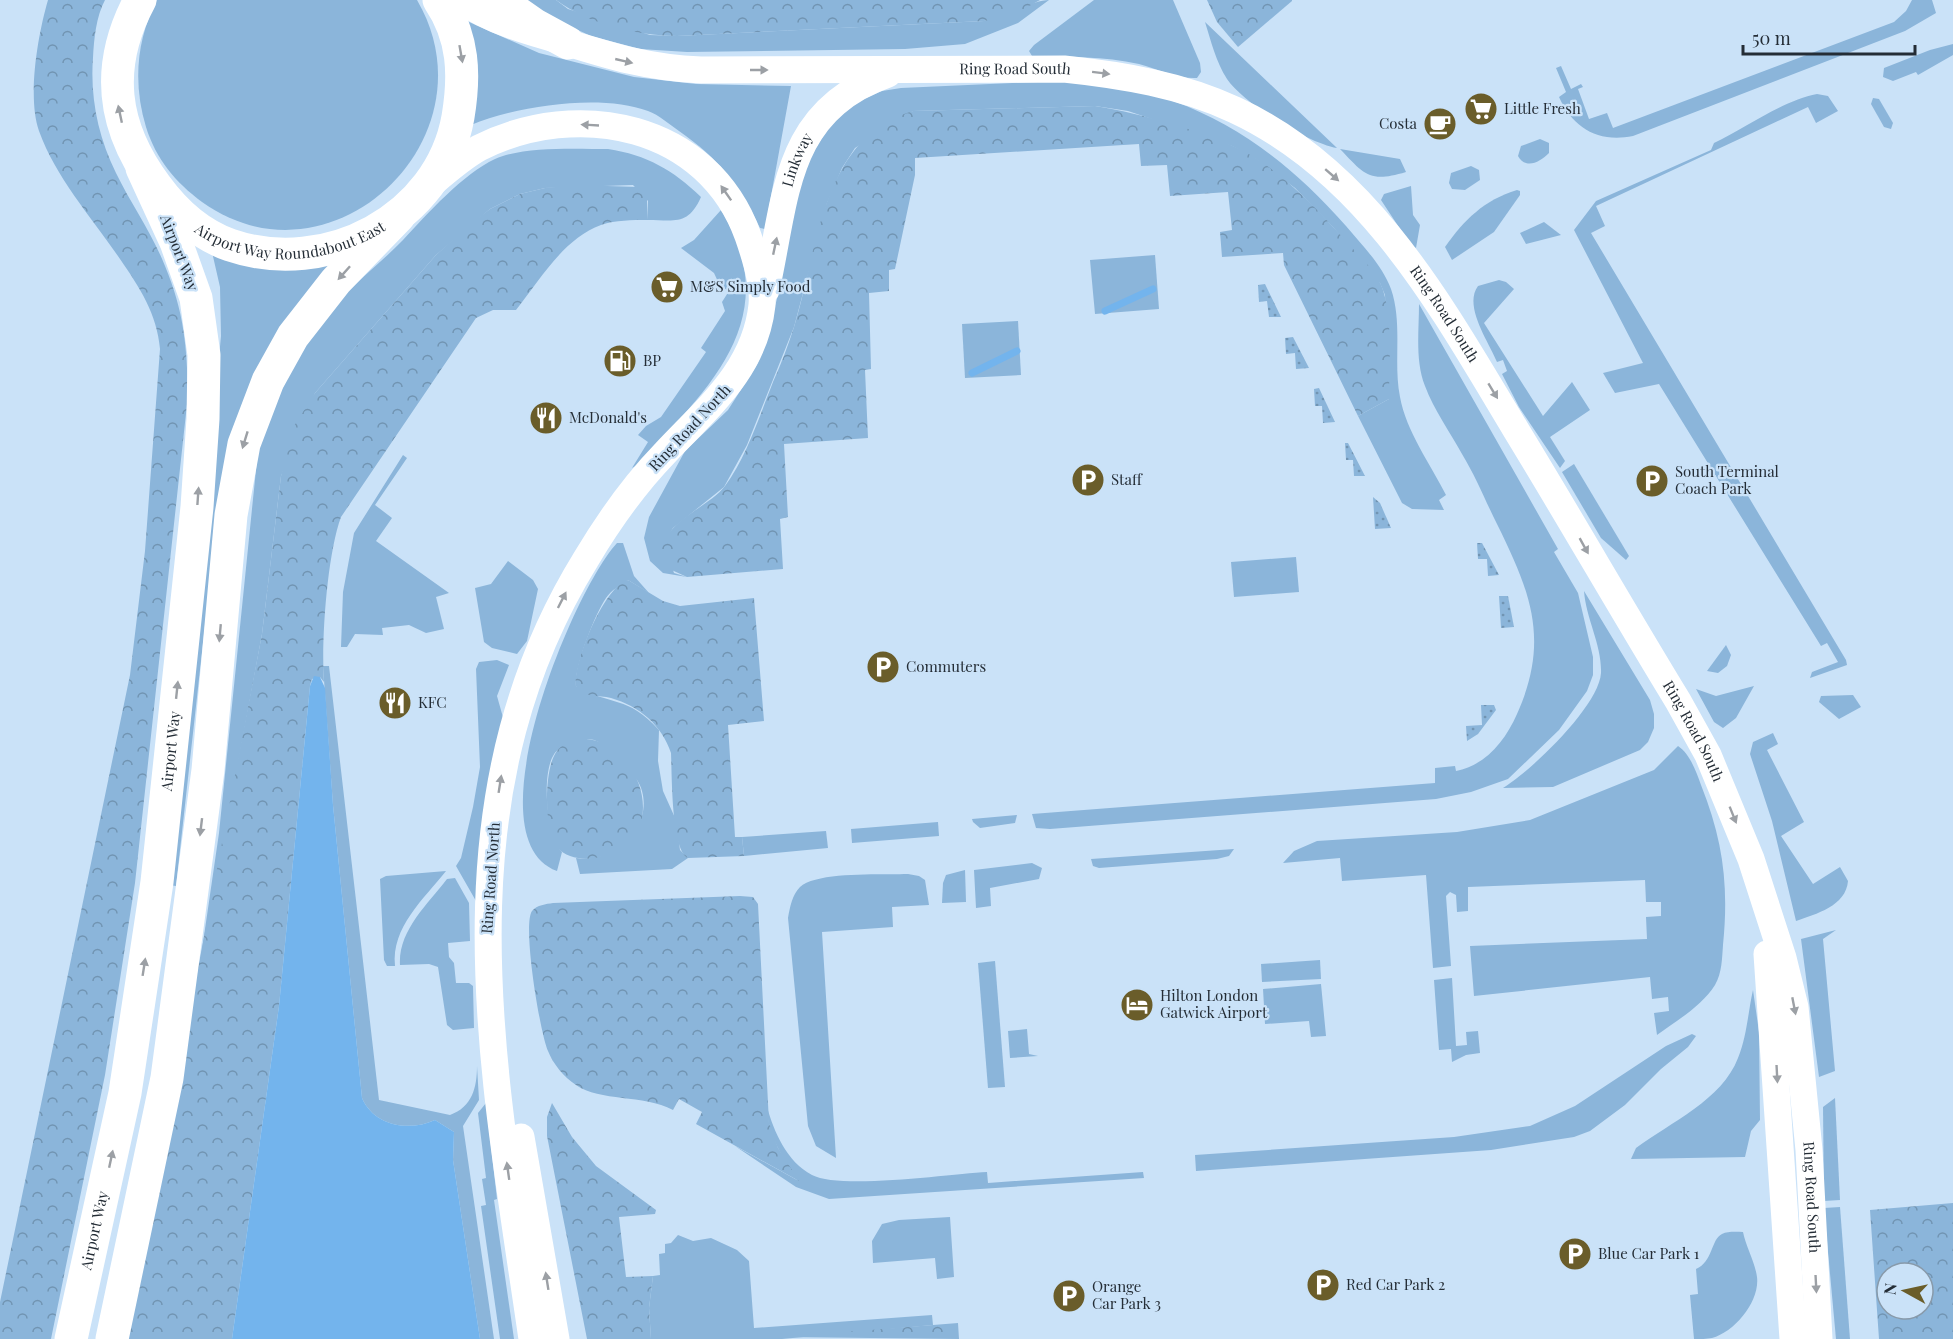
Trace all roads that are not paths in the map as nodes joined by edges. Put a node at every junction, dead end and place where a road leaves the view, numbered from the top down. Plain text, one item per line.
1 (140, 0) edge
2 (439, 0) edge
3 (460, 0) edge
4 (499, 0) edge
5 (568, 43) junction
6 (903, 69) junction
7 (142, 168) junction
8 (409, 206) junction
9 (763, 303) junction
10 (1760, 890) junction
11 (490, 989) junction
12 (1819, 1327) edge
13 (71, 1339) edge
14 (112, 1339) edge
15 (532, 1339) edge
16 (556, 1339) edge
17 (1793, 1339) edge

7 -> 1 highway, Airport Way Roundabout East
2 -> 8 highway, Airport Way Roundabout East
3 - 5 street, Ring Road South
4 - 5 highway
5 -> 6 street, Ring Road South
9 -> 6 street, Linkway
6 -> 10 street, Ring Road South
7 - 8 highway, Airport Way Roundabout East
13 -> 7 highway, Airport Way
9 -> 8 street, Ring Road North
8 -> 14 highway
11 -> 9 street, Ring Road North
10 -> 12 street, Ring Road South
10 -> 17 street
15 -> 11 street
16 -> 11 street

